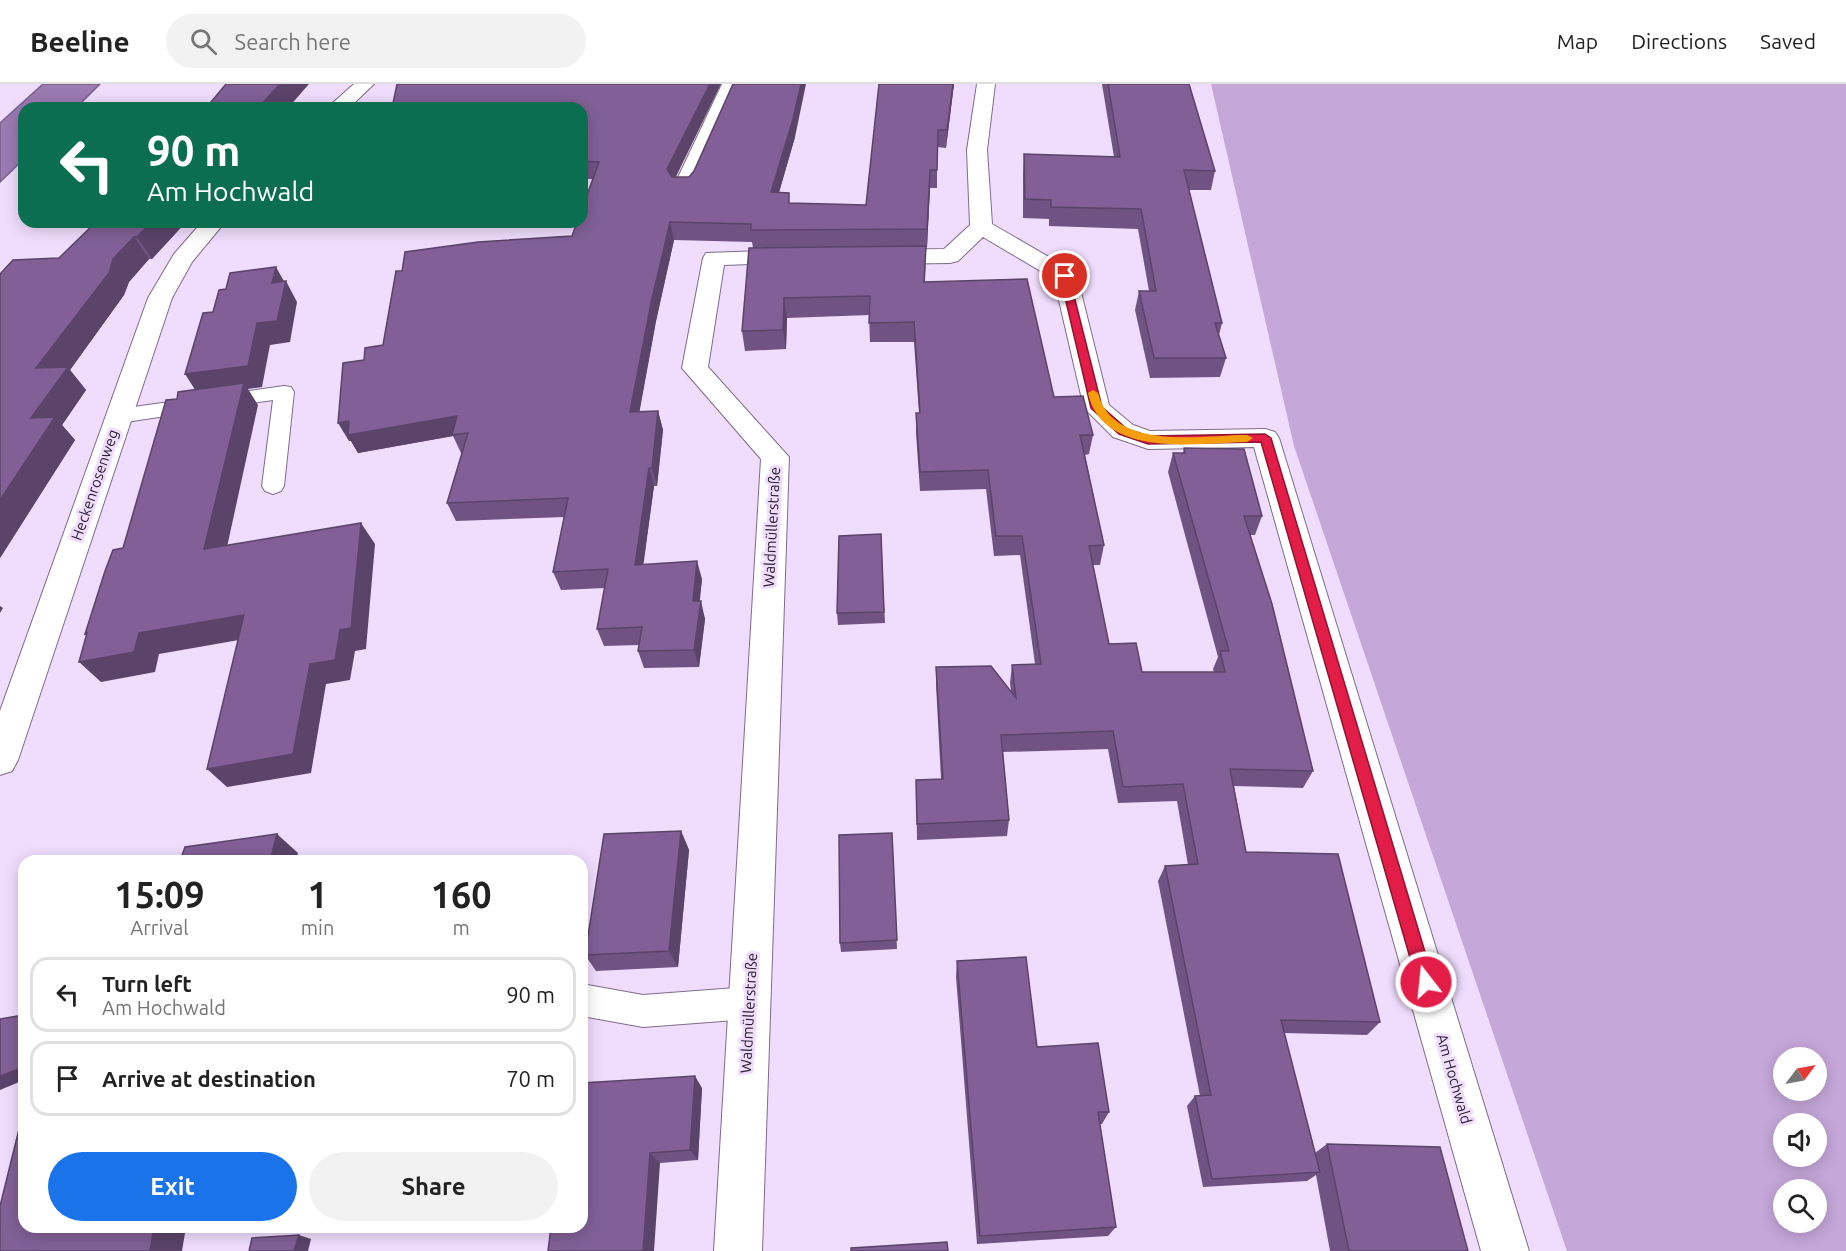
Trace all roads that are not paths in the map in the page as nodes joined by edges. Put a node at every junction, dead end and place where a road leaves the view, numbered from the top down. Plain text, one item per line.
1 (365, 84) edge
2 (731, 84) edge
3 (986, 84) edge
4 (344, 102) edge
5 (684, 188) edge
6 (981, 227) junction
7 (209, 228) edge
8 (820, 257) edge
9 (856, 257) edge
10 (119, 416) junction
11 (273, 486) dead end
12 (0, 760) edge
13 (588, 1001) edge
14 (749, 1003) junction
15 (738, 1251) edge
16 (1505, 1251) edge

1 - 4 street
2 - 5 street
3 - 6 street
6 - 9 street
6 - 16 street, Am Hochwald
7 - 10 street, Heckenrosenweg
8 - 14 street, Waldmüllerstraße
10 - 11 lane
10 - 12 street, Heckenrosenweg
13 - 14 lane
14 - 15 street, Waldmüllerstraße

